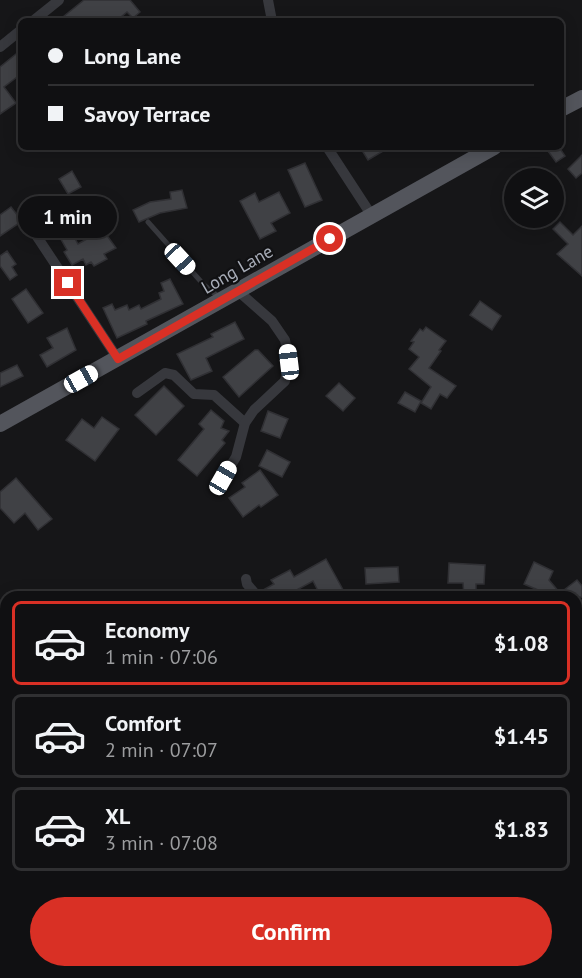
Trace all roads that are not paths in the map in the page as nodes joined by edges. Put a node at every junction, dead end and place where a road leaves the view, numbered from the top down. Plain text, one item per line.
1 (59, 0) edge
2 (268, 0) edge
3 (37, 18) edge
4 (271, 18) edge
5 (18, 32) edge
6 (0, 47) edge
7 (329, 150) edge
8 (489, 150) edge
9 (372, 216) junction
10 (148, 222) dead end
11 (30, 226) dead end
12 (238, 291) junction
13 (223, 300) junction
14 (118, 359) junction
15 (136, 393) dead end
16 (245, 423) junction
17 (0, 424) edge
18 (223, 478) dead end
19 (246, 579) dead end
20 (253, 591) edge

1 - 3 street
2 - 4 street
5 - 6 street
7 - 9 street
8 - 9 main road, Long Lane
9 - 12 main road, Long Lane
10 - 13 lane
11 - 14 street
12 - 13 main road, Long Lane
12 - 16 street
13 - 14 main road, Long Lane
14 - 17 main road, Long Lane
15 - 16 street
16 - 18 street
19 - 20 street

